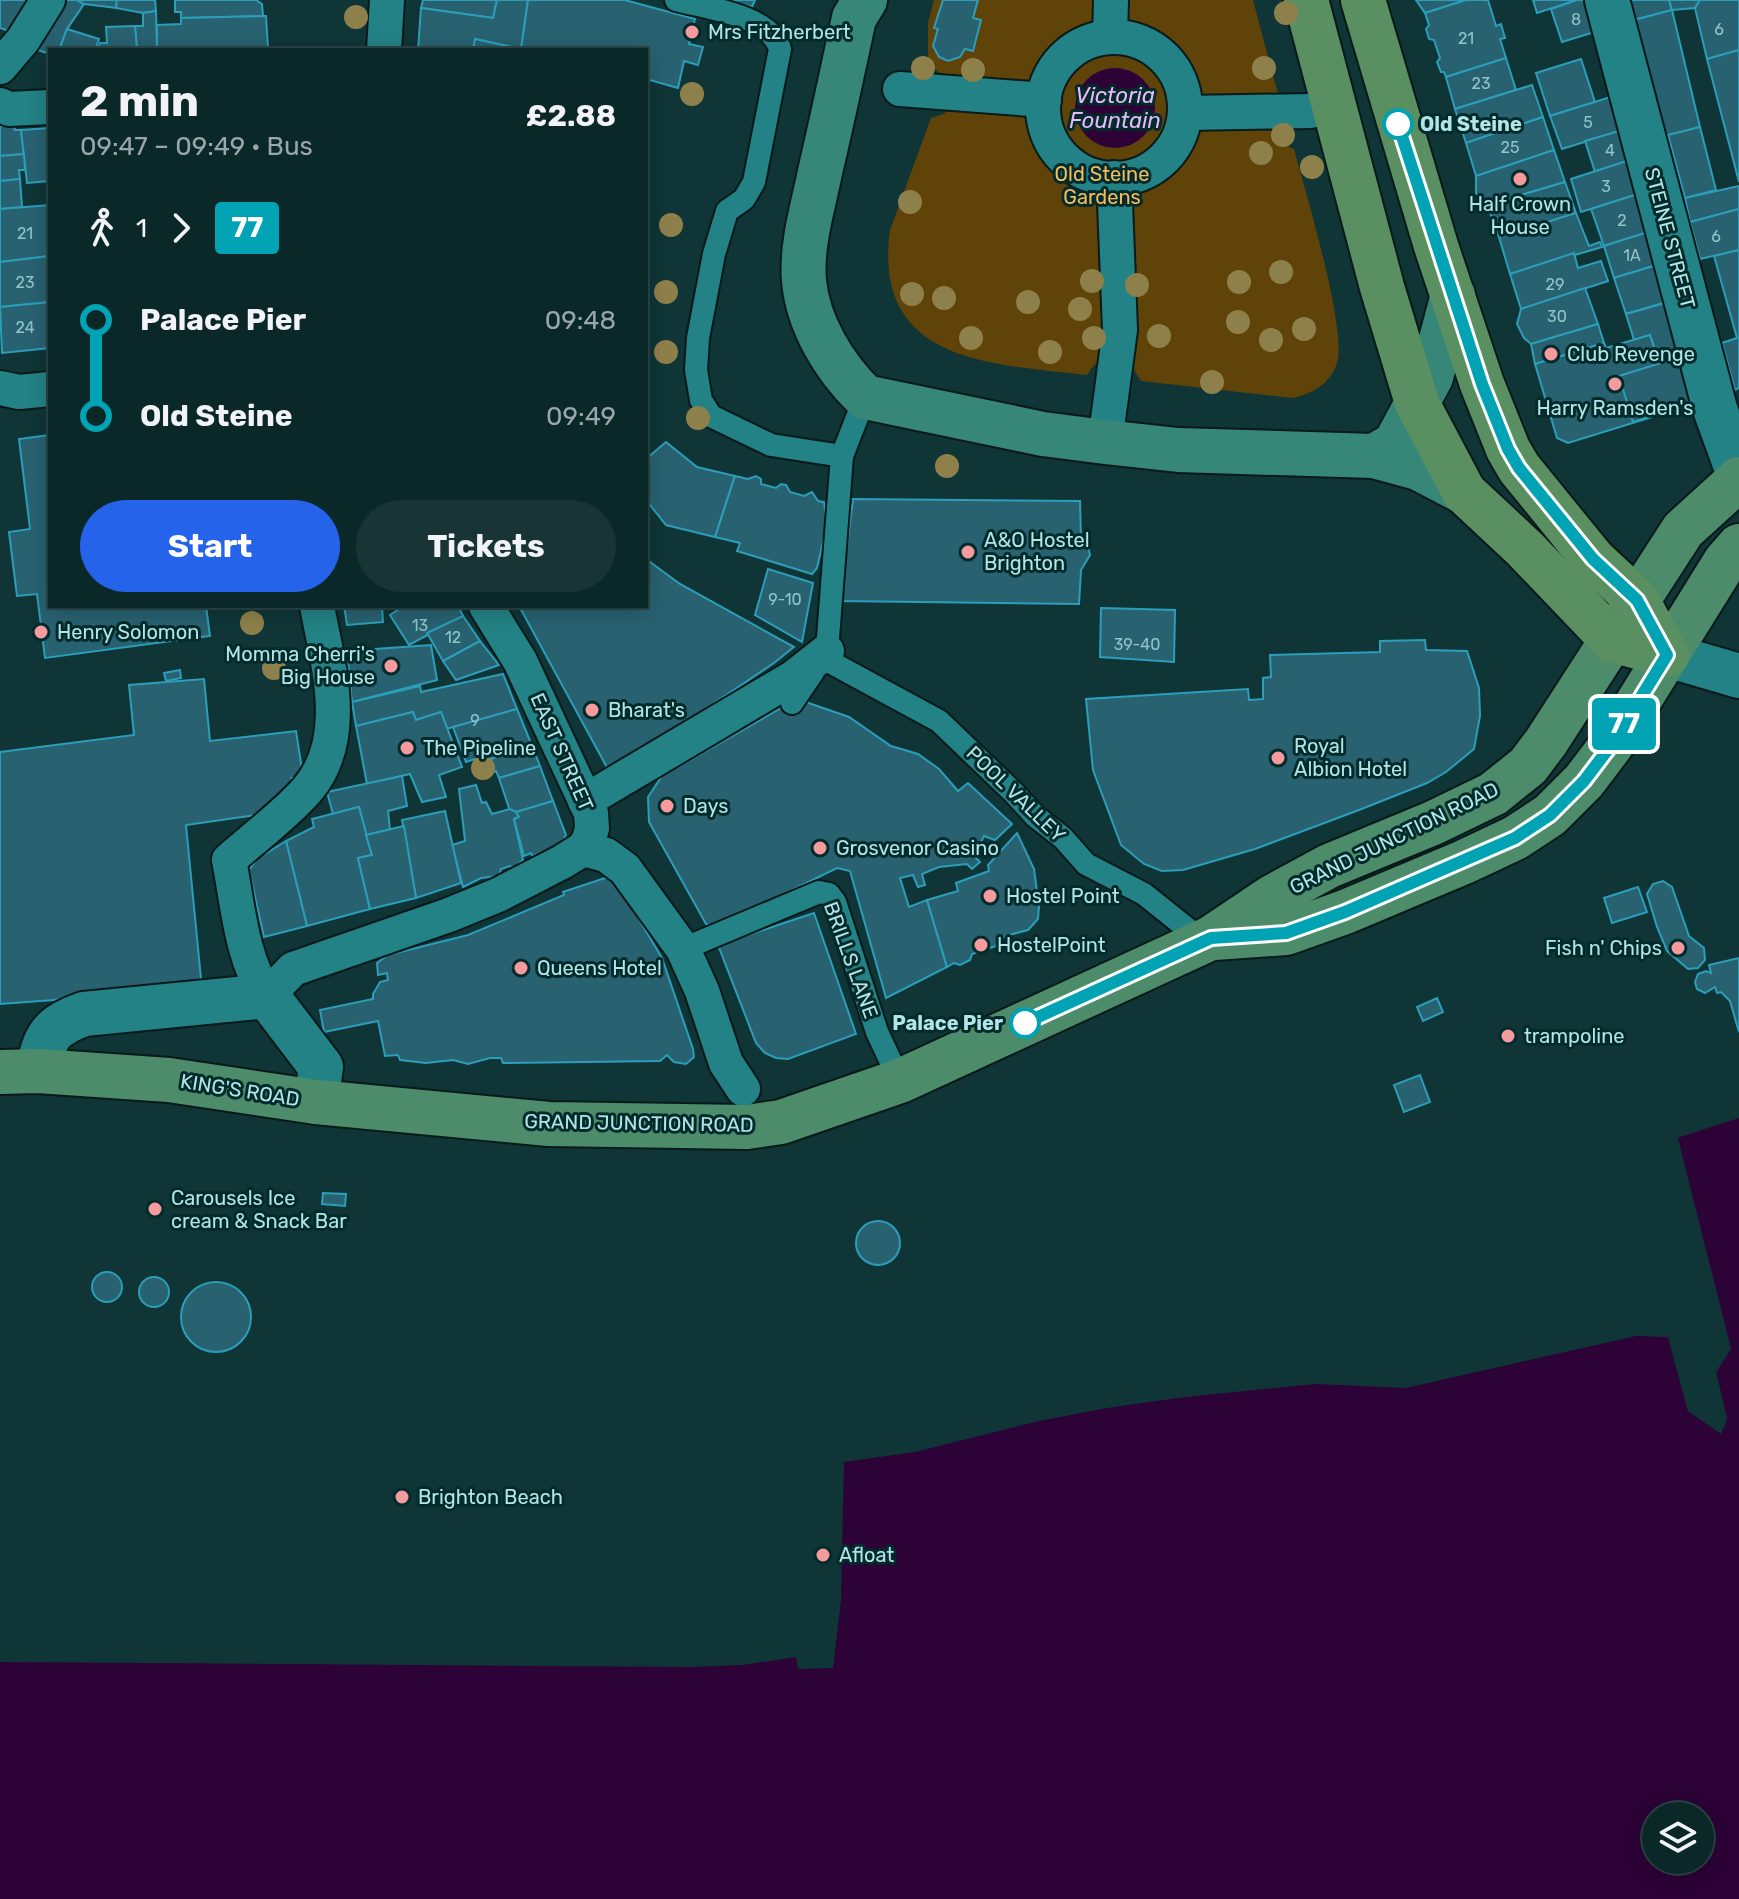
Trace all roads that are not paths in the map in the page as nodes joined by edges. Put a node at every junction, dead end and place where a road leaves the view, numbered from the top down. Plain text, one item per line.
1 (48, 0) edge
2 (387, 0) edge
3 (676, 0) edge
4 (1111, 0) edge
5 (1306, 0) edge
6 (1363, 0) edge
7 (1607, 0) edge
8 (858, 6) edge
9 (1110, 37) junction
10 (384, 48) edge
11 (0, 67) edge
12 (900, 89) dead end
13 (1044, 100) junction
14 (0, 105) edge
15 (48, 107) edge
16 (1311, 111) dead end
17 (1185, 113) junction
18 (1114, 178) junction
19 (1453, 295) junction
20 (0, 388) edge
21 (48, 389) edge
22 (865, 397) junction
23 (1417, 403) junction
24 (1105, 442) junction
25 (842, 456) junction
26 (1374, 456) junction
27 (1739, 477) edge
28 (1464, 492) junction
29 (1739, 546) edge
30 (1637, 600) junction
31 (317, 608) edge
32 (487, 608) edge
33 (1612, 640) junction
34 (827, 651) junction
35 (1667, 655) junction
36 (1739, 676) edge
37 (792, 703) dead end
38 (585, 801) junction
39 (583, 849) junction
40 (1208, 940) junction
41 (683, 949) junction
42 (267, 996) junction
43 (19, 1071) edge
44 (900, 1081) junction
45 (743, 1089) dead end
46 (316, 1102) junction

1 - 11 street
2 - 10 street
3 - 25 lane
4 - 9 street
5 - 23 highway
6 - 19 highway
7 - 27 street, STEINE STREET
8 - 22 main road
9 - 13 street
9 - 17 street
12 - 13 street
13 - 18 street
14 - 15 street
16 - 17 street
17 - 18 street
18 - 24 street
19 - 23 main road
19 - 30 highway
20 - 21 street
22 - 24 main road
22 - 25 lane
23 - 26 main road
23 - 28 highway
24 - 26 main road
25 - 34 lane
26 - 28 main road
27 - 30 main road, GRAND JUNCTION ROAD
28 - 33 highway
29 - 35 main road, GRAND JUNCTION ROAD
30 - 33 main road, GRAND JUNCTION ROAD
30 - 35 highway
31 - 42 street
32 - 38 street, EAST STREET
33 - 35 highway
33 - 40 main road, GRAND JUNCTION ROAD
34 - 37 lane
34 - 38 street
34 - 40 lane, POOL VALLEY
35 - 36 street
35 - 40 main road, GRAND JUNCTION ROAD
38 - 39 street, EAST STREET
39 - 41 street
39 - 42 street
40 - 44 main road, GRAND JUNCTION ROAD
41 - 44 lane, BRILLS LANE
41 - 45 street
42 - 43 street, KING'S ROAD
42 - 46 street, KING'S ROAD
43 - 46 main road, KING'S ROAD
44 - 46 main road, GRAND JUNCTION ROAD

